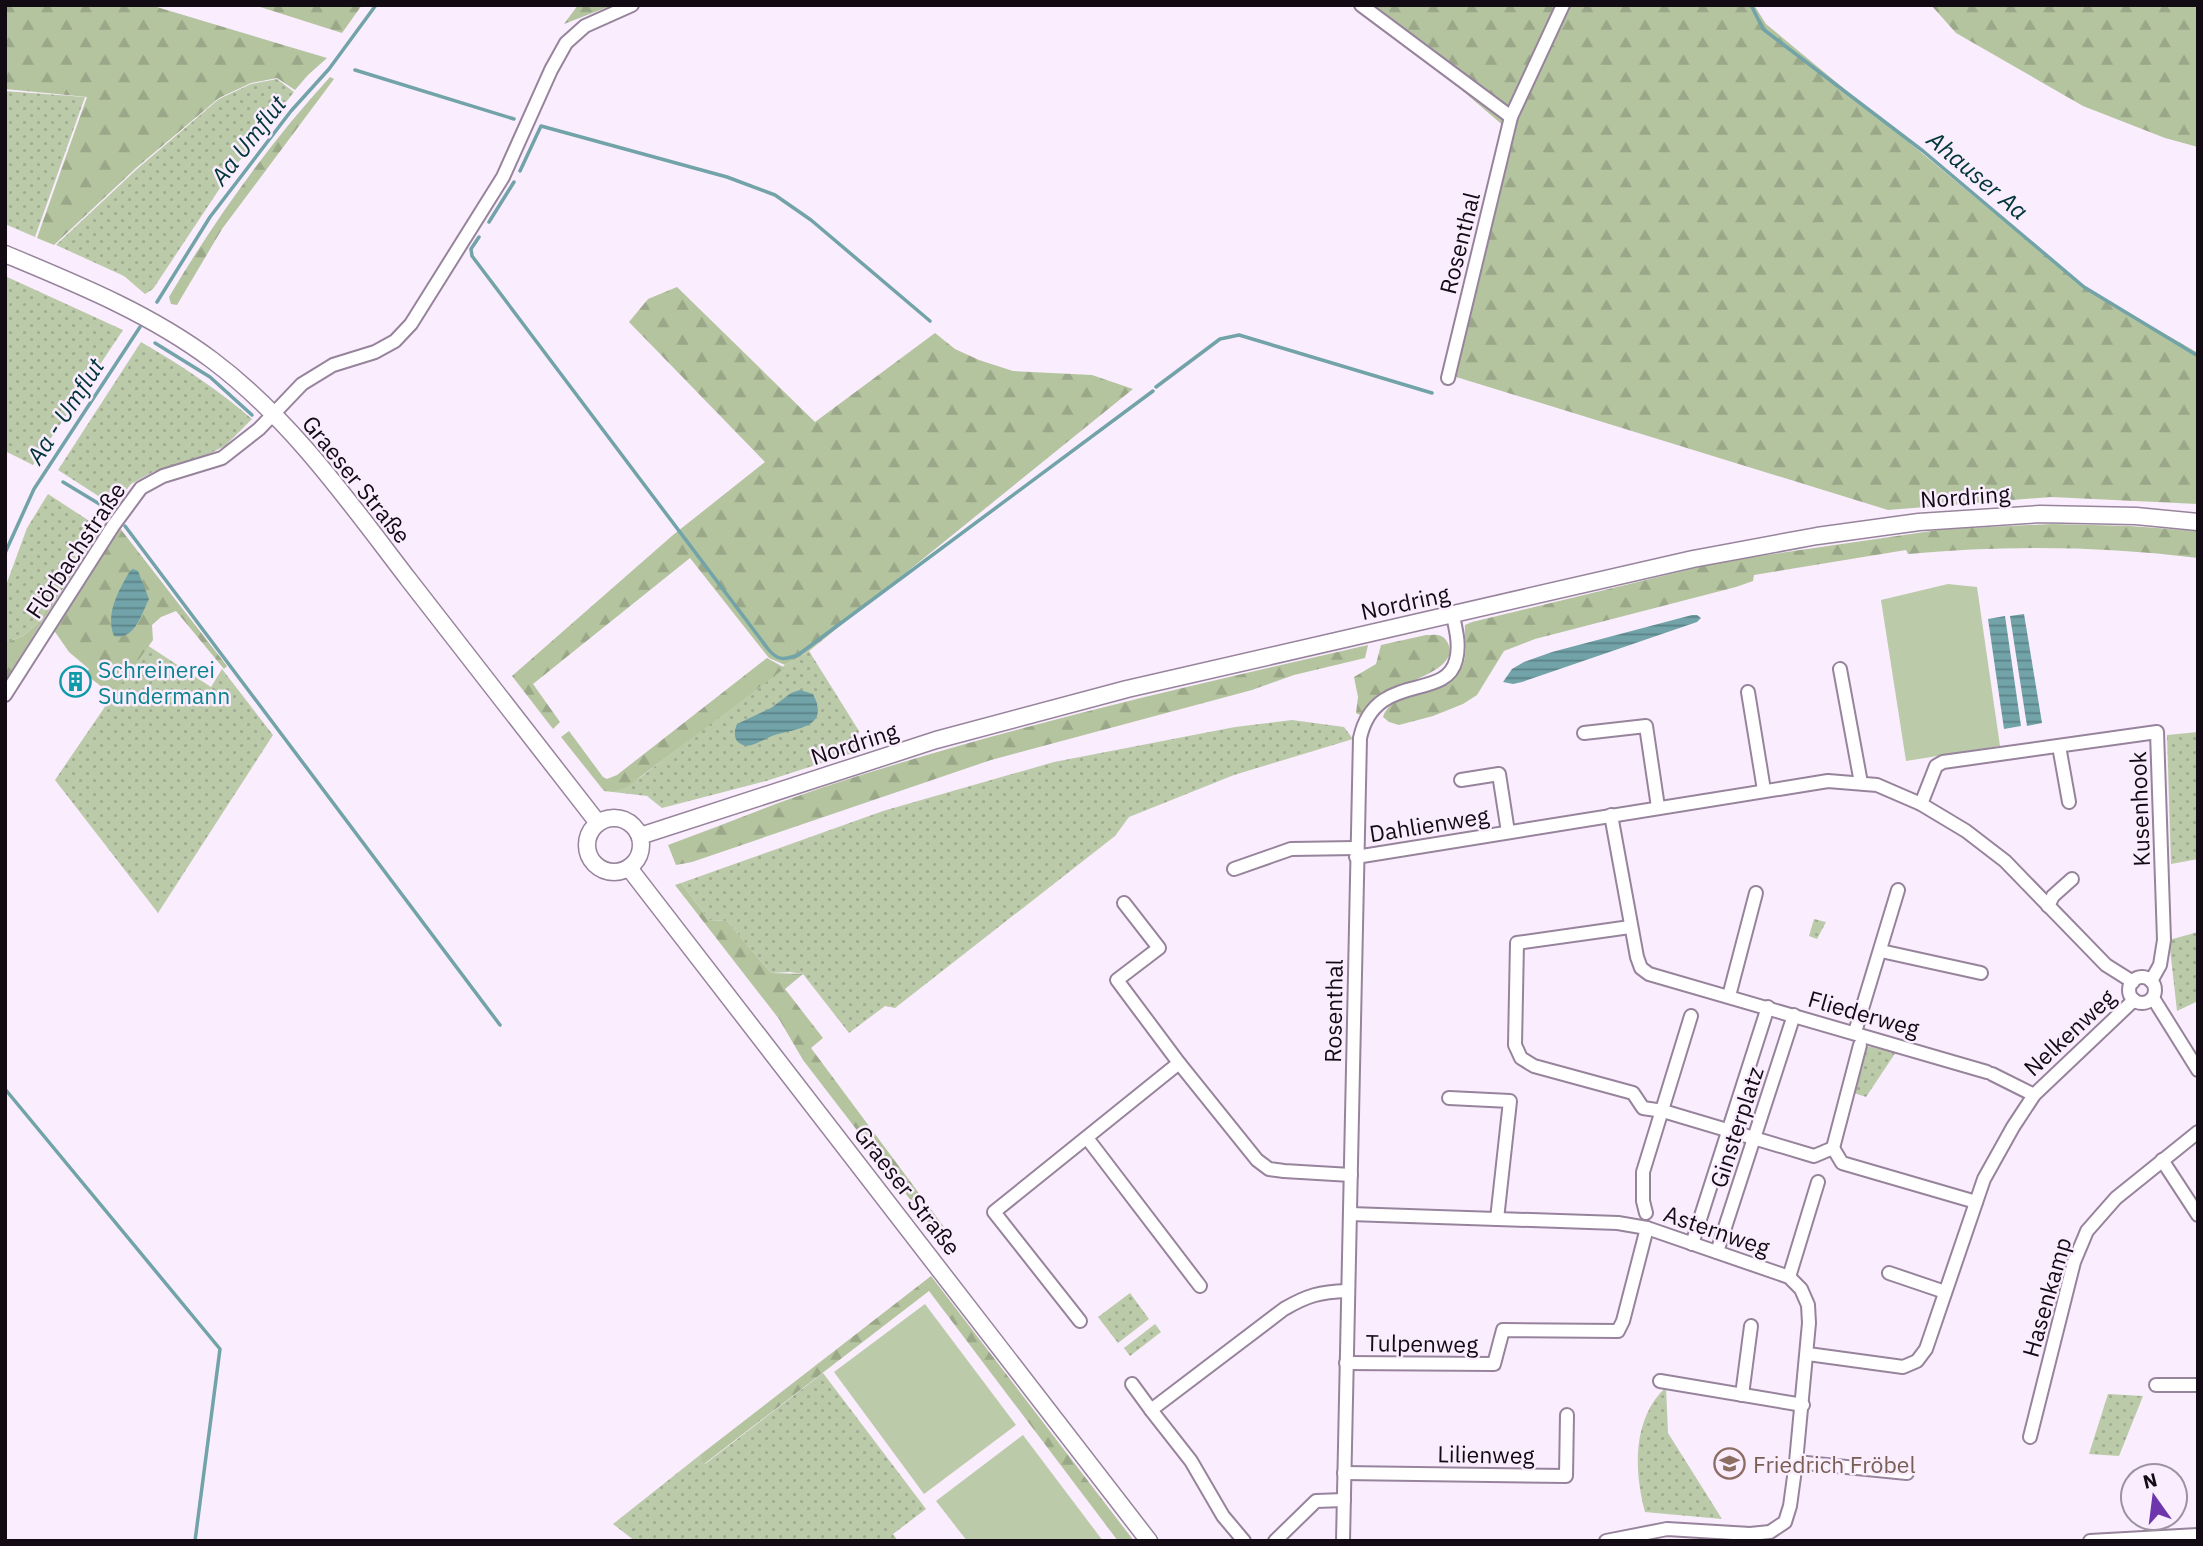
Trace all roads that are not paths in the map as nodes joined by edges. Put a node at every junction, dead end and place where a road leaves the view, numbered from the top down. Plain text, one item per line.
1 (632, 5) edge
2 (1361, 5) edge
3 (1563, 5) edge
4 (1511, 117) junction
5 (5, 254) edge
6 (1448, 379) dead end
7 (274, 414) junction
8 (2198, 522) edge
9 (1453, 616) junction
10 (1840, 669) dead end
11 (1748, 692) dead end
12 (5, 695) edge
13 (1584, 733) dead end
14 (2059, 746) junction
15 (1461, 780) dead end
16 (1861, 783) junction
17 (1764, 790) junction
18 (2069, 802) dead end
19 (1921, 804) junction
20 (1658, 807) junction
21 (1611, 815) junction
22 (598, 822) junction
23 (1508, 832) junction
24 (640, 836) junction
25 (1356, 853) junction
26 (629, 867) junction
27 (1234, 869) dead end
28 (2072, 879) dead end
29 (1898, 890) dead end
30 (1756, 893) dead end
31 (1124, 903) dead end
32 (2049, 906) junction
33 (1630, 928) junction
34 (1881, 951) junction
35 (1981, 973) dead end
36 (2151, 981) junction
37 (2133, 982) junction
38 (1729, 996) junction
39 (2153, 998) junction
40 (2134, 1000) junction
41 (1768, 1007) junction
42 (1794, 1014) junction
43 (1691, 1016) dead end
44 (1855, 1032) junction
45 (1860, 1045) dead end
46 (1179, 1063) junction
47 (2198, 1070) edge
48 (1989, 1073) joint
49 (2034, 1096) junction
50 (1449, 1098) dead end
51 (1662, 1111) junction
52 (1729, 1131) junction
53 (2198, 1132) edge
54 (1087, 1138) junction
55 (1754, 1138) junction
56 (1833, 1148) junction
57 (2162, 1160) junction
58 (1351, 1175) junction
59 (1818, 1182) dead end
60 (1976, 1202) junction
61 (1646, 1213) dead end
62 (1350, 1214) junction
63 (2198, 1215) edge
64 (1497, 1219) junction
65 (1647, 1228) junction
66 (1692, 1244) junction
67 (1717, 1252) junction
68 (1889, 1273) dead end
69 (1789, 1277) junction
70 (1200, 1286) dead end
71 (1347, 1291) junction
72 (1945, 1292) junction
73 (1080, 1321) dead end
74 (1751, 1326) dead end
75 (1808, 1354) junction
76 (1346, 1363) junction
77 (1661, 1381) dead end
78 (1132, 1384) dead end
79 (2156, 1384) dead end
80 (2198, 1385) edge
81 (1742, 1395) junction
82 (1803, 1405) junction
83 (1151, 1410) junction
84 (1567, 1415) dead end
85 (2030, 1437) dead end
86 (1797, 1462) junction
87 (1344, 1473) junction
88 (1907, 1473) dead end
89 (1344, 1500) junction
90 (2198, 1535) edge
91 (1773, 1537) edge
92 (1149, 1541) edge
93 (1244, 1541) edge
94 (1275, 1541) edge
95 (1343, 1541) edge
96 (1606, 1541) edge
97 (2090, 1541) edge

1 - 7 street, Flörbachstraße
2 - 4 street
3 - 4 street, Rosenthal
4 - 6 street, Rosenthal
5 - 7 main road, Graeser Straße
7 - 12 street, Flörbachstraße
7 - 22 main road, Graeser Straße
8 - 9 main road, Nordring
9 - 24 main road, Nordring
9 - 25 street, Rosenthal
10 - 16 street
11 - 17 street
13 - 20 street
14 - 18 street
14 - 19 street, Kusenhook
14 - 36 street, Kusenhook
15 - 23 street, Dahlienweg
16 - 17 street, Dahlienweg
16 - 19 street, Dahlienweg
17 - 20 street, Dahlienweg
19 - 32 street, Dahlienweg
20 - 21 street, Dahlienweg
21 - 23 street, Dahlienweg
21 - 33 street, Fliederweg
22 - 24 main road
22 - 26 main road
23 - 25 street, Dahlienweg
24 - 26 main road
25 - 27 street
25 - 58 street, Rosenthal
26 - 92 main road, Graeser Straße
28 - 32 street
29 - 34 street
30 - 38 street
31 - 46 street
32 - 37 street, Dahlienweg
33 - 38 street, Fliederweg
33 - 51 street
34 - 35 street
34 - 44 street
36 - 37 street
36 - 39 street, Kusenhook
37 - 40 street
38 - 41 street, Fliederweg
39 - 40 street
39 - 47 street, Kusenhook
40 - 49 street, Nelkenweg
41 - 42 street, Fliederweg
41 - 52 street, Ginsterplatz
42 - 44 street, Fliederweg
42 - 55 street, Ginsterplatz
43 - 51 street
44 - 48 street, Fliederweg
45 - 56 street, Fliederweg
46 - 54 street
46 - 58 street
48 - 49 street, Nelkenweg
49 - 60 street, Nelkenweg
50 - 64 street
51 - 52 street
51 - 61 street
52 - 55 street
52 - 66 street, Ginsterplatz
53 - 57 street, Hasenkamp
54 - 70 street
54 - 73 street
55 - 56 street
55 - 67 street, Ginsterplatz
56 - 60 street
57 - 63 street
57 - 85 street, Hasenkamp
58 - 62 street, Rosenthal
59 - 69 street
60 - 72 street, Nelkenweg
62 - 64 street, Asternweg
62 - 71 street, Rosenthal
64 - 65 street, Asternweg
65 - 66 street, Asternweg
65 - 76 street, Tulpenweg
66 - 67 street, Asternweg
67 - 69 street, Asternweg
68 - 72 street
69 - 75 street, Asternweg
71 - 76 street, Rosenthal
71 - 83 street
72 - 75 street, Nelkenweg
74 - 81 street
75 - 82 street, Asternweg
76 - 87 street, Rosenthal
77 - 81 street
78 - 83 street
79 - 80 street
81 - 82 street
82 - 86 street, Asternweg
83 - 93 street
84 - 87 street, Lilienweg
86 - 88 street
86 - 91 street, Asternweg
87 - 89 street, Rosenthal
89 - 94 street
89 - 95 street, Rosenthal
90 - 97 street
91 - 96 street, Asternweg

